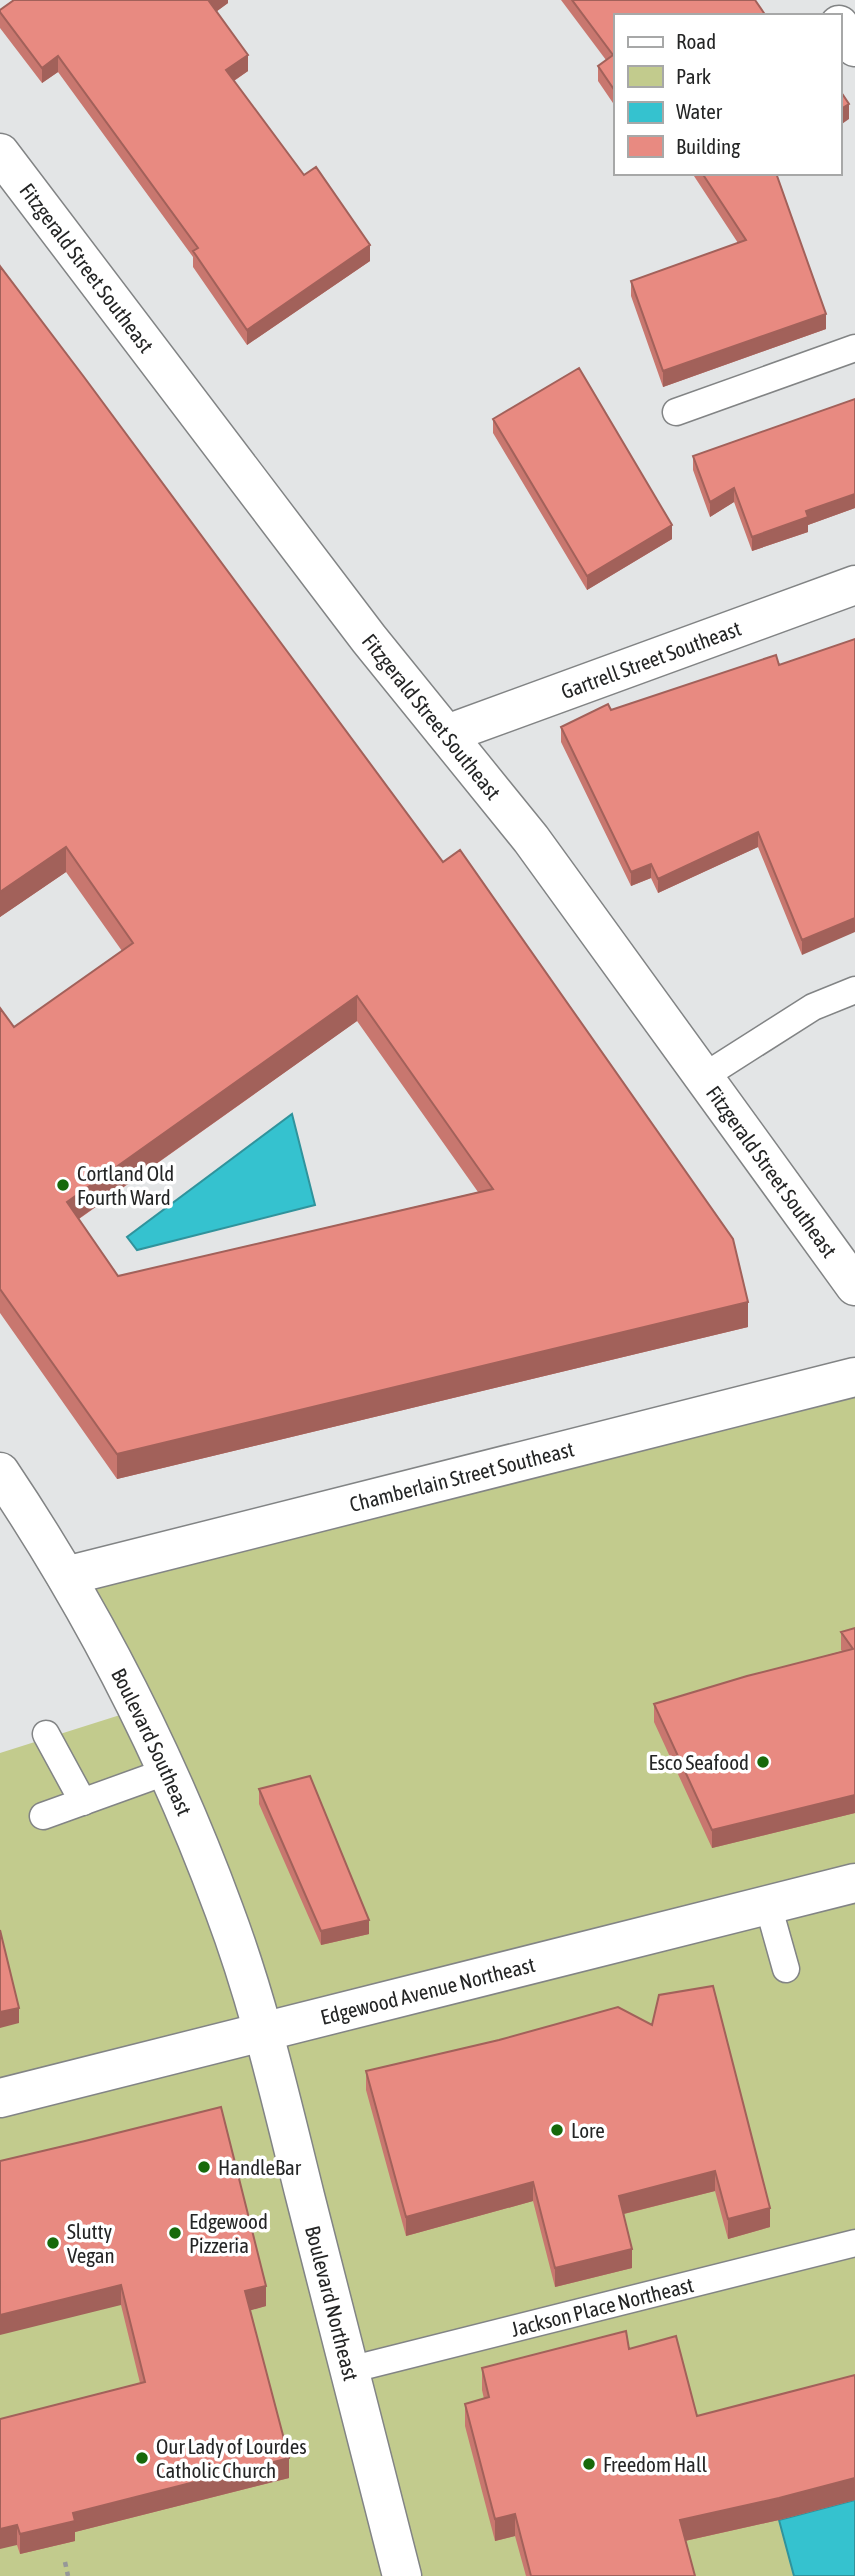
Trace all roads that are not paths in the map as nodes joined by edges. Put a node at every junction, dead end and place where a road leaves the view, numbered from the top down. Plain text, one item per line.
1 (841, 28) edge
2 (855, 47) edge
3 (0, 153) edge
4 (855, 348) edge
5 (676, 412) dead end
6 (855, 584) edge
7 (447, 734) junction
8 (855, 990) edge
9 (703, 1077) junction
10 (855, 1286) edge
11 (855, 1377) edge
12 (0, 1472) edge
13 (66, 1576) junction
14 (46, 1734) dead end
15 (168, 1772) junction
16 (83, 1802) junction
17 (43, 1816) dead end
18 (855, 1883) edge
19 (768, 1905) junction
20 (786, 1969) dead end
21 (262, 2031) junction
22 (0, 2098) edge
23 (855, 2244) edge
24 (349, 2370) junction
25 (402, 2576) edge

1 - 2 street
3 - 7 street, Fitzgerald Street Southeast
4 - 5 lane
6 - 7 street, Gartrell Street Southeast
7 - 9 street, Fitzgerald Street Southeast
8 - 9 lane
9 - 10 street, Fitzgerald Street Southeast
11 - 13 street, Chamberlain Street Southeast
12 - 13 street, Boulevard Southeast
13 - 15 street, Boulevard Southeast
14 - 16 lane
15 - 16 lane
15 - 21 street, Boulevard Southeast
16 - 17 lane
18 - 19 street, Edgewood Avenue Northeast
19 - 20 lane
19 - 21 street, Edgewood Avenue Northeast
21 - 22 street, Edgewood Avenue Northeast
21 - 24 street, Boulevard Northeast
23 - 24 lane, Jackson Place Northeast
24 - 25 street, Boulevard Northeast

